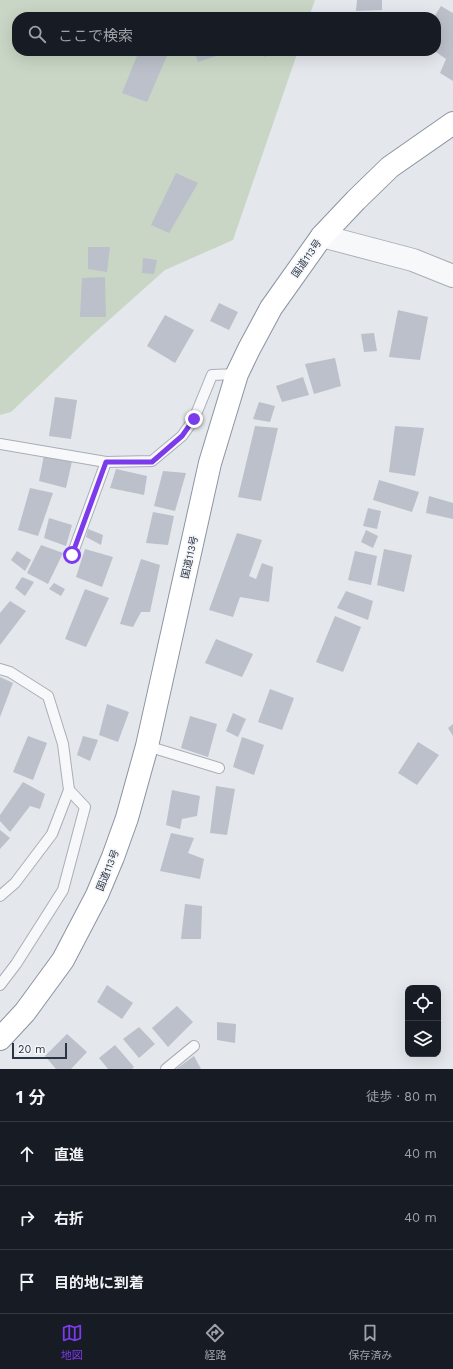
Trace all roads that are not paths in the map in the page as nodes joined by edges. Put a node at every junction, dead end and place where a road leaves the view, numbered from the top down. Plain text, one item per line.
1 (453, 123) edge
2 (322, 236) junction
3 (453, 276) edge
4 (237, 374) junction
5 (0, 444) edge
6 (106, 462) junction
7 (72, 555) dead end
8 (0, 669) edge
9 (147, 746) junction
10 (219, 768) dead end
11 (69, 790) junction
12 (0, 896) edge
13 (0, 985) edge
14 (0, 1040) edge
15 (194, 1046) dead end
16 (166, 1069) edge

1 - 2 highway, 国道113号
2 - 3 street
2 - 4 highway, 国道113号
4 - 6 lane
4 - 9 highway, 国道113号
5 - 6 lane
6 - 7 lane
8 - 11 lane
9 - 10 lane
9 - 14 highway, 国道113号
11 - 12 lane
11 - 13 lane
15 - 16 lane

